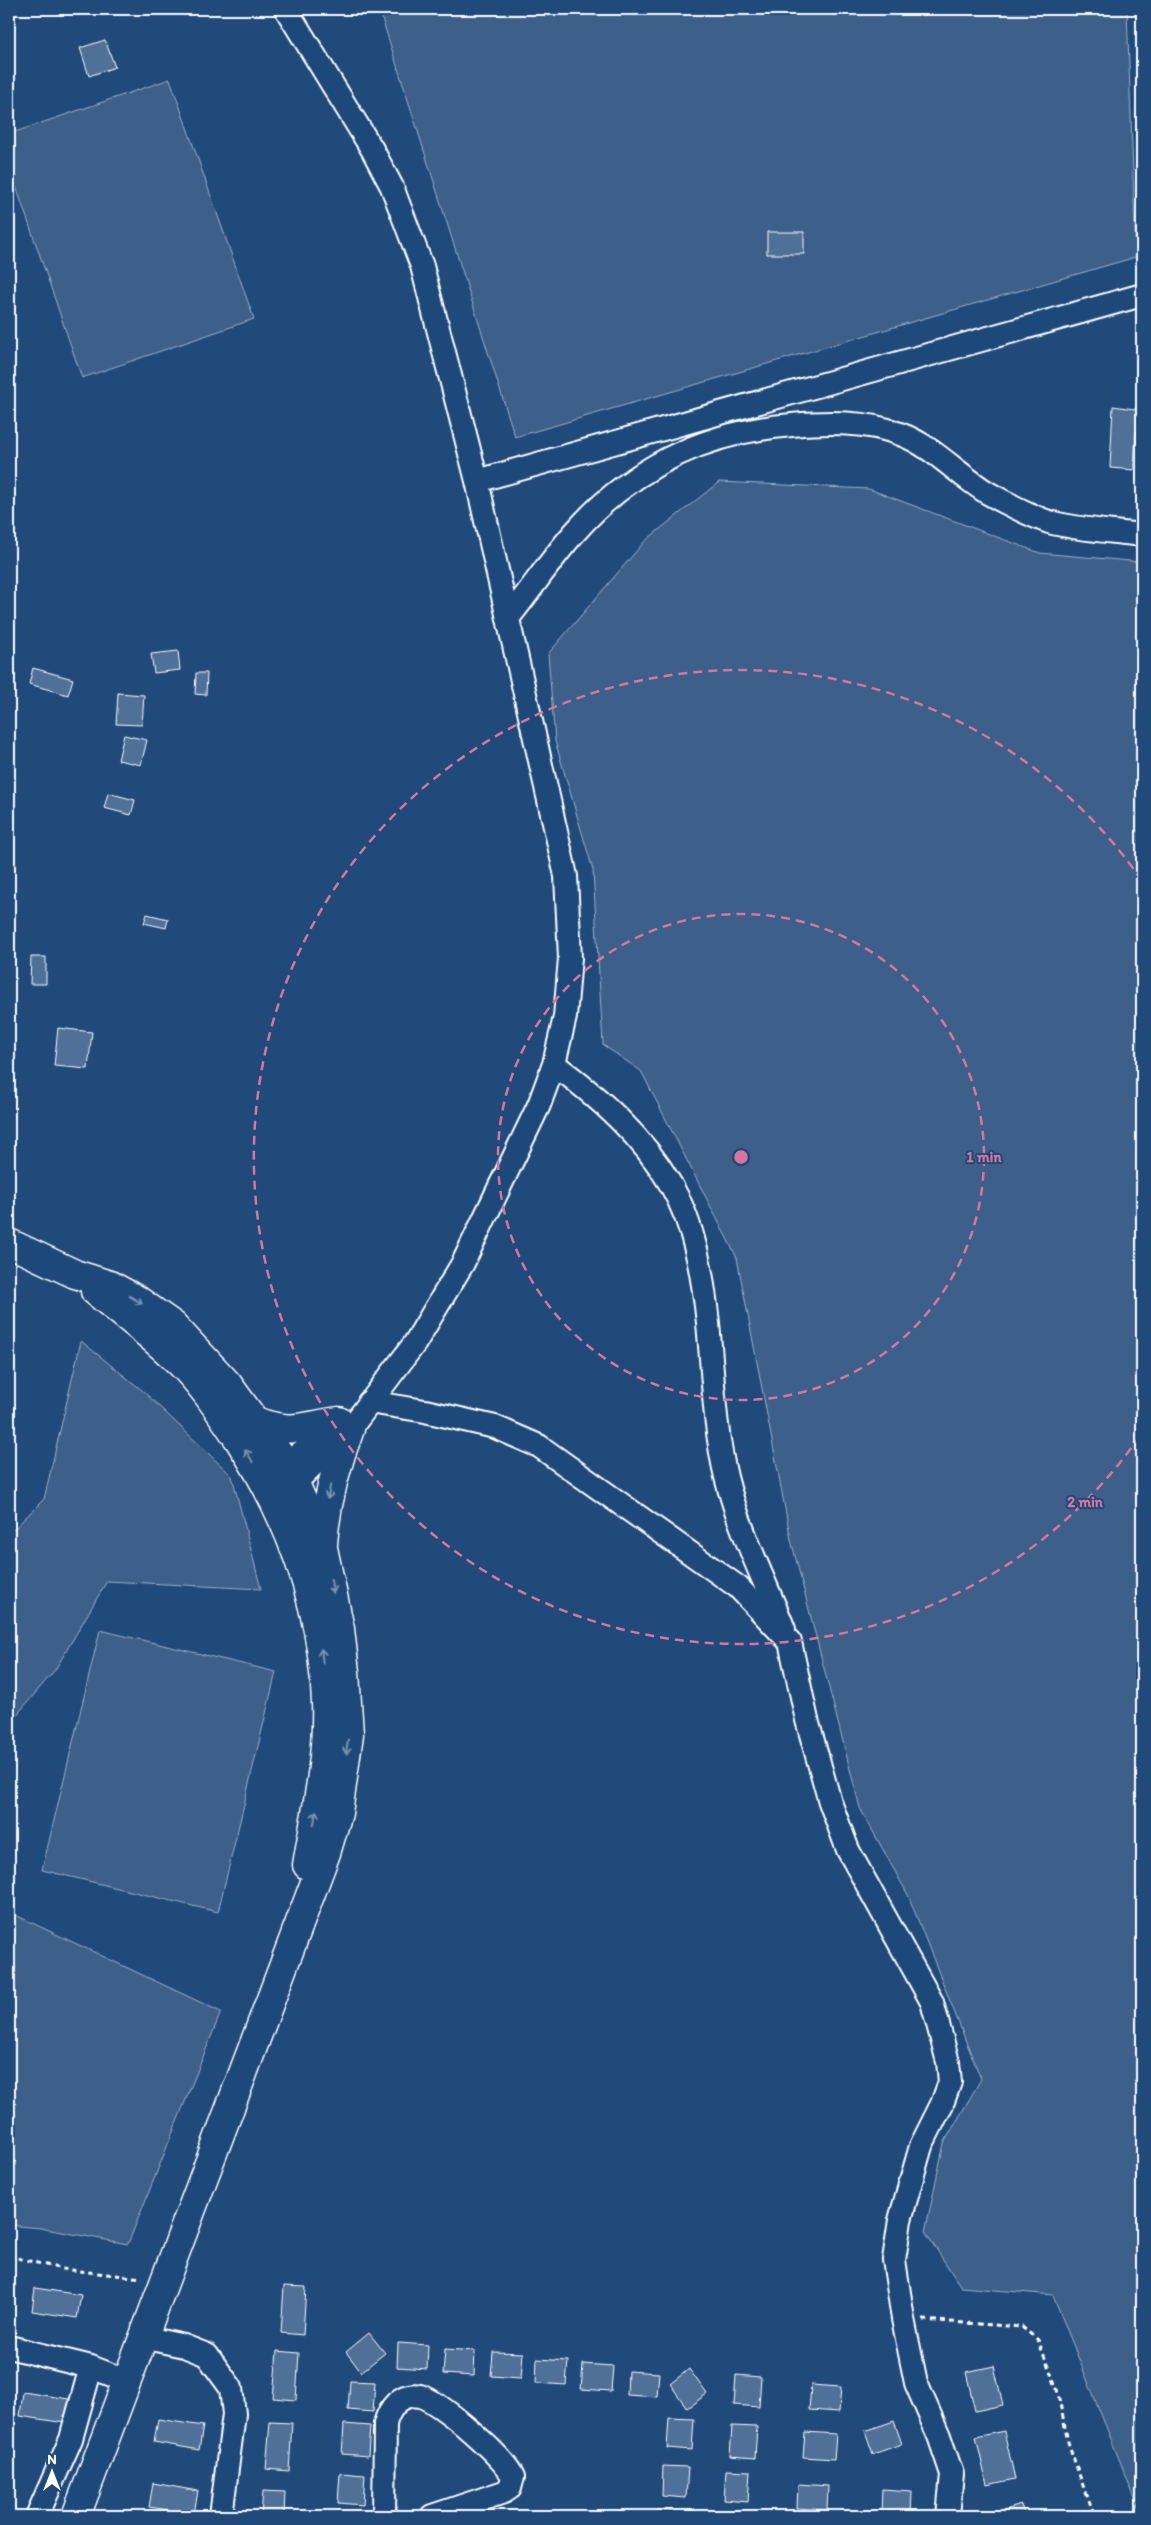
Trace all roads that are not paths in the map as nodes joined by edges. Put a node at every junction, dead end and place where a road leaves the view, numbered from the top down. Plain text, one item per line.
1 (286, 9) edge
2 (1142, 294) edge
3 (477, 481) junction
4 (1142, 535) edge
5 (508, 618) junction
6 (554, 1064) junction
7 (9, 1242) edge
8 (75, 1274) junction
9 (355, 1415) junction
10 (255, 1421) junction
11 (292, 1474) junction
12 (270, 1491) junction
13 (323, 1548) junction
14 (790, 1642) junction
15 (295, 1935) junction
16 (142, 2337) junction
17 (9, 2347) edge
18 (91, 2367) junction
19 (127, 2381) junction
20 (37, 2516) edge
21 (76, 2516) edge
22 (220, 2516) edge
23 (384, 2516) edge
24 (432, 2516) edge
25 (948, 2516) edge

1 - 3 street
2 - 3 street
3 - 5 street
4 - 5 street
5 - 6 street
6 - 9 street
6 - 14 street
7 - 8 street
8 -> 10 street
12 -> 8 street
9 - 10 street
9 - 11 street
9 -> 13 street
9 - 14 street
10 - 11 street
11 - 12 street
11 - 13 street
15 -> 12 street
13 -> 15 street
14 - 25 street
15 - 16 street
16 - 19 street
16 - 22 street
17 - 18 street
18 - 19 street
18 - 20 street
19 - 21 street
23 - 24 street

